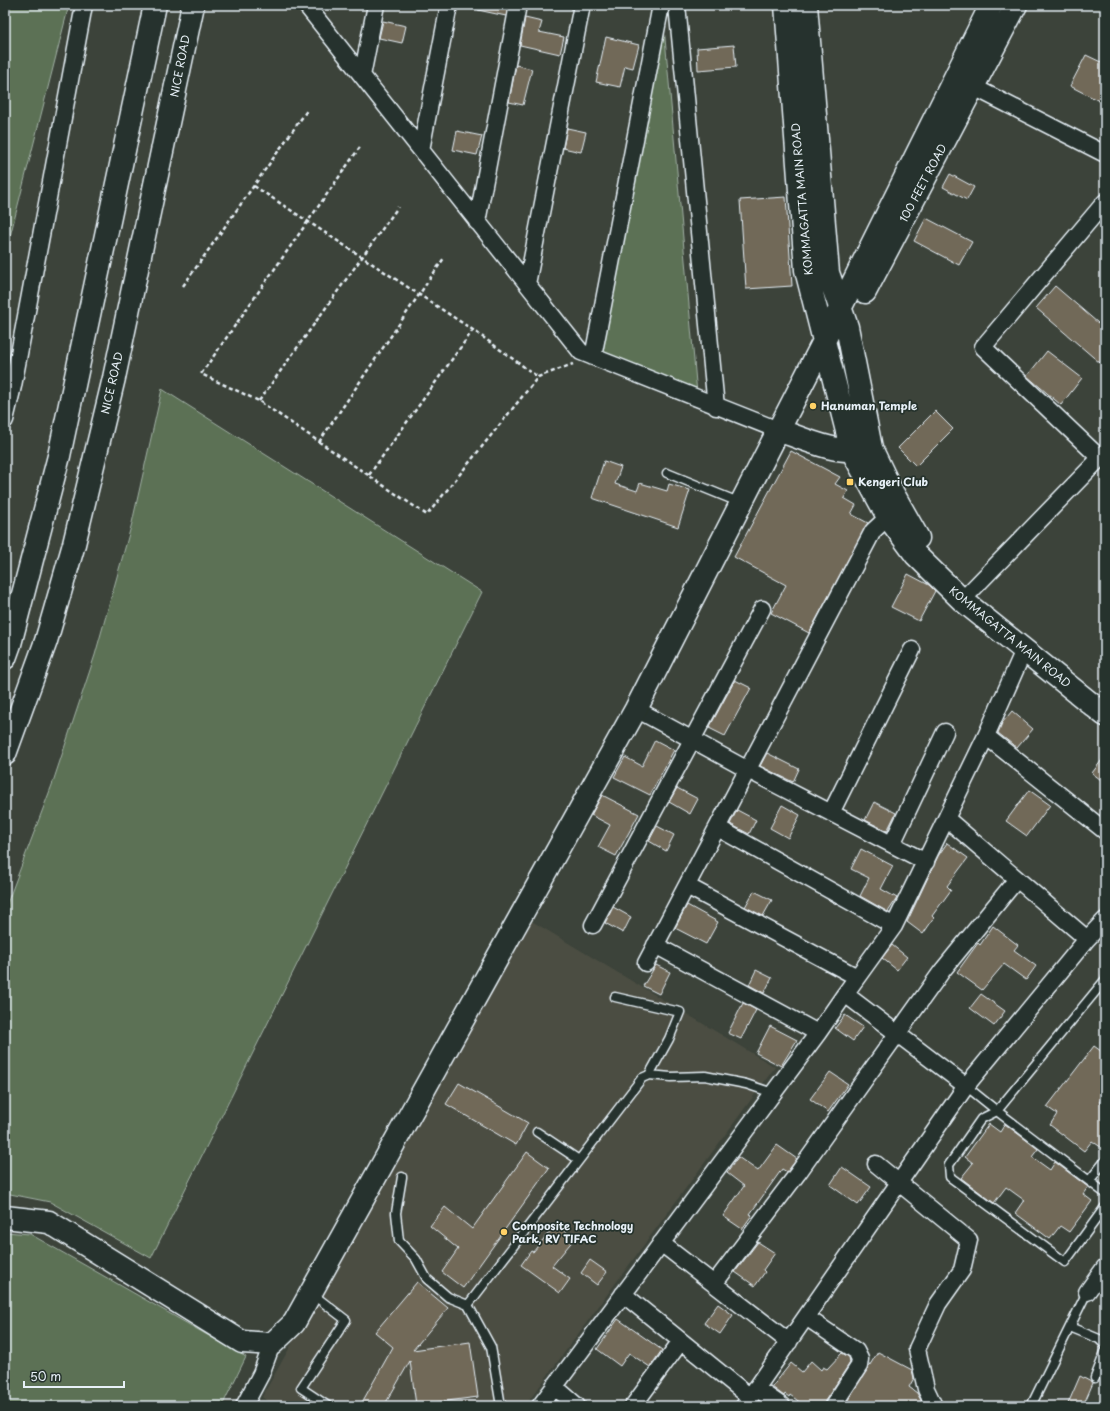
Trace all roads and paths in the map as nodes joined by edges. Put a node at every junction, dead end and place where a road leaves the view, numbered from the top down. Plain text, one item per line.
1 (84, 5) edge
2 (155, 5) edge
3 (193, 5) edge
4 (306, 5) edge
5 (376, 5) edge
6 (449, 5) edge
7 (518, 5) edge
8 (582, 5) edge
9 (661, 5) edge
10 (676, 5) edge
11 (786, 5) edge
12 (806, 5) edge
13 (991, 5) edge
14 (1016, 5) edge
15 (362, 76) junction
16 (964, 82) junction
17 (308, 109) dead end
18 (360, 147) dead end
19 (421, 150) junction
20 (1105, 154) edge
21 (254, 186) junction
22 (1105, 202) edge
23 (398, 207) dead end
24 (308, 221) junction
25 (477, 222) junction
26 (362, 257) junction
27 (444, 258) dead end
28 (527, 284) junction
29 (183, 286) dead end
30 (419, 295) junction
31 (844, 317) junction
32 (473, 330) junction
33 (827, 351) junction
34 (593, 357) junction
35 (538, 377) junction
36 (259, 401) junction
37 (716, 406) junction
38 (5, 420) edge
39 (778, 430) junction
40 (319, 442) junction
41 (861, 450) junction
42 (1103, 456) edge
43 (667, 473) dead end
44 (369, 475) junction
45 (742, 503) junction
46 (888, 517) junction
47 (970, 592) junction
48 (762, 609) dead end
49 (912, 650) dead end
50 (1024, 650) junction
51 (5, 658) edge
52 (1105, 701) edge
53 (636, 709) junction
54 (1105, 715) edge
55 (945, 732) dead end
56 (986, 736) junction
57 (691, 739) junction
58 (5, 754) edge
59 (748, 770) junction
60 (831, 813) junction
61 (947, 819) junction
62 (718, 828) junction
63 (1105, 831) edge
64 (892, 844) junction
65 (926, 862) junction
66 (1017, 879) junction
67 (687, 886) junction
68 (1105, 920) edge
69 (593, 925) dead end
70 (894, 926) junction
71 (1087, 939) junction
72 (655, 945) junction
73 (646, 963) dead end
74 (857, 977) junction
75 (1105, 980) edge
76 (845, 994) junction
77 (615, 997) dead end
78 (818, 1034) junction
79 (898, 1034) junction
80 (649, 1075) junction
81 (966, 1086) junction
82 (773, 1093) junction
83 (997, 1111) junction
84 (537, 1132) dead end
85 (579, 1160) junction
86 (1105, 1161) edge
87 (876, 1164) dead end
88 (402, 1177) dead end
89 (1089, 1181) junction
90 (900, 1182) junction
91 (1105, 1193) edge
92 (1105, 1207) edge
93 (5, 1217) edge
94 (661, 1243) junction
95 (1105, 1267) edge
96 (714, 1284) junction
97 (1087, 1292) joint
98 (310, 1293) junction
99 (623, 1294) junction
100 (468, 1305) junction
101 (806, 1317) junction
102 (1070, 1327) junction
103 (681, 1341) junction
104 (789, 1342) junction
105 (272, 1344) junction
106 (1105, 1345) edge
107 (1105, 1352) edge
108 (1095, 1378) dead end
109 (554, 1386) junction
110 (750, 1397) edge
111 (244, 1406) edge
112 (328, 1406) edge
113 (501, 1406) edge
114 (541, 1406) edge
115 (577, 1406) edge
116 (633, 1406) edge
117 (782, 1406) edge
118 (833, 1406) edge
119 (934, 1406) edge
120 (1031, 1406) edge

1 - 38 street
2 - 51 main road
3 - 58 main road, NICE ROAD
4 - 15 street
5 - 15 street
6 - 19 street
7 - 25 street
8 - 28 street
9 - 34 street
10 - 37 street
11 - 33 main road, KOMMAGATTA MAIN ROAD
12 - 31 main road, KOMMAGATTA MAIN ROAD
13 - 16 main road, 100 FEET ROAD
14 - 16 main road, 100 FEET ROAD
15 - 19 street
16 - 20 street
16 - 31 main road, 100 FEET ROAD
17 - 21 path
18 - 24 path
19 - 25 street
21 - 24 path
21 - 29 path
22 - 42 street
23 - 26 path
24 - 26 path
24 - 36 path
25 - 28 street
26 - 30 path
26 - 36 path
27 - 30 path
28 - 34 street
30 - 32 path
30 - 40 path
31 - 33 main road, 100 FEET ROAD
31 - 41 main road, KOMMAGATTA MAIN ROAD
32 - 35 path
32 - 44 path
33 - 39 main road, 100 FEET ROAD
33 - 41 main road, KOMMAGATTA MAIN ROAD
34 - 35 path
34 - 37 street
35 - 44 path
36 - 40 path
37 - 39 street
39 - 41 main road
39 - 45 main road, 100 FEET ROAD
40 - 44 path
41 - 46 main road, KOMMAGATTA MAIN ROAD
41 - 47 main road, KOMMAGATTA MAIN ROAD
42 - 47 street
43 - 45 lane
45 - 53 main road, 100 FEET ROAD
46 - 50 main road, KOMMAGATTA MAIN ROAD
46 - 59 street
47 - 52 main road, KOMMAGATTA MAIN ROAD
48 - 57 street
49 - 60 street
50 - 54 main road, KOMMAGATTA MAIN ROAD
50 - 56 street
53 - 57 street
53 - 98 main road, 100 FEET ROAD
55 - 64 street
56 - 61 street
56 - 63 street
57 - 59 street
57 - 69 street
59 - 60 street
59 - 62 street
60 - 64 street
61 - 65 street
61 - 66 street
62 - 67 street
62 - 70 street
64 - 65 street
65 - 70 street
66 - 71 street
66 - 79 street
67 - 72 street
67 - 74 street
68 - 71 street
70 - 74 street
71 - 81 street
72 - 73 street
72 - 78 street
74 - 76 street
75 - 83 lane
76 - 78 street
76 - 79 street
77 - 80 lane
78 - 82 street
79 - 81 street
79 - 96 street
80 - 82 lane
80 - 85 lane
81 - 83 lane
81 - 90 street
82 - 94 street
83 - 89 lane
83 - 92 lane
84 - 85 lane
85 - 100 lane
86 - 89 lane
87 - 90 street
88 - 100 lane
89 - 91 lane
90 - 101 street
90 - 119 street
93 - 105 main road
94 - 96 street
94 - 99 street
95 - 97 street
96 - 104 street
97 - 102 lane
98 - 105 main road, 100 FEET ROAD
98 - 112 lane
99 - 103 street
99 - 109 street
100 - 113 lane
101 - 104 street
101 - 118 street
102 - 106 lane
102 - 120 lane
103 - 110 street
103 - 116 street
104 - 110 street
105 - 111 street
107 - 108 lane
109 - 114 street
109 - 115 street
110 - 117 street

